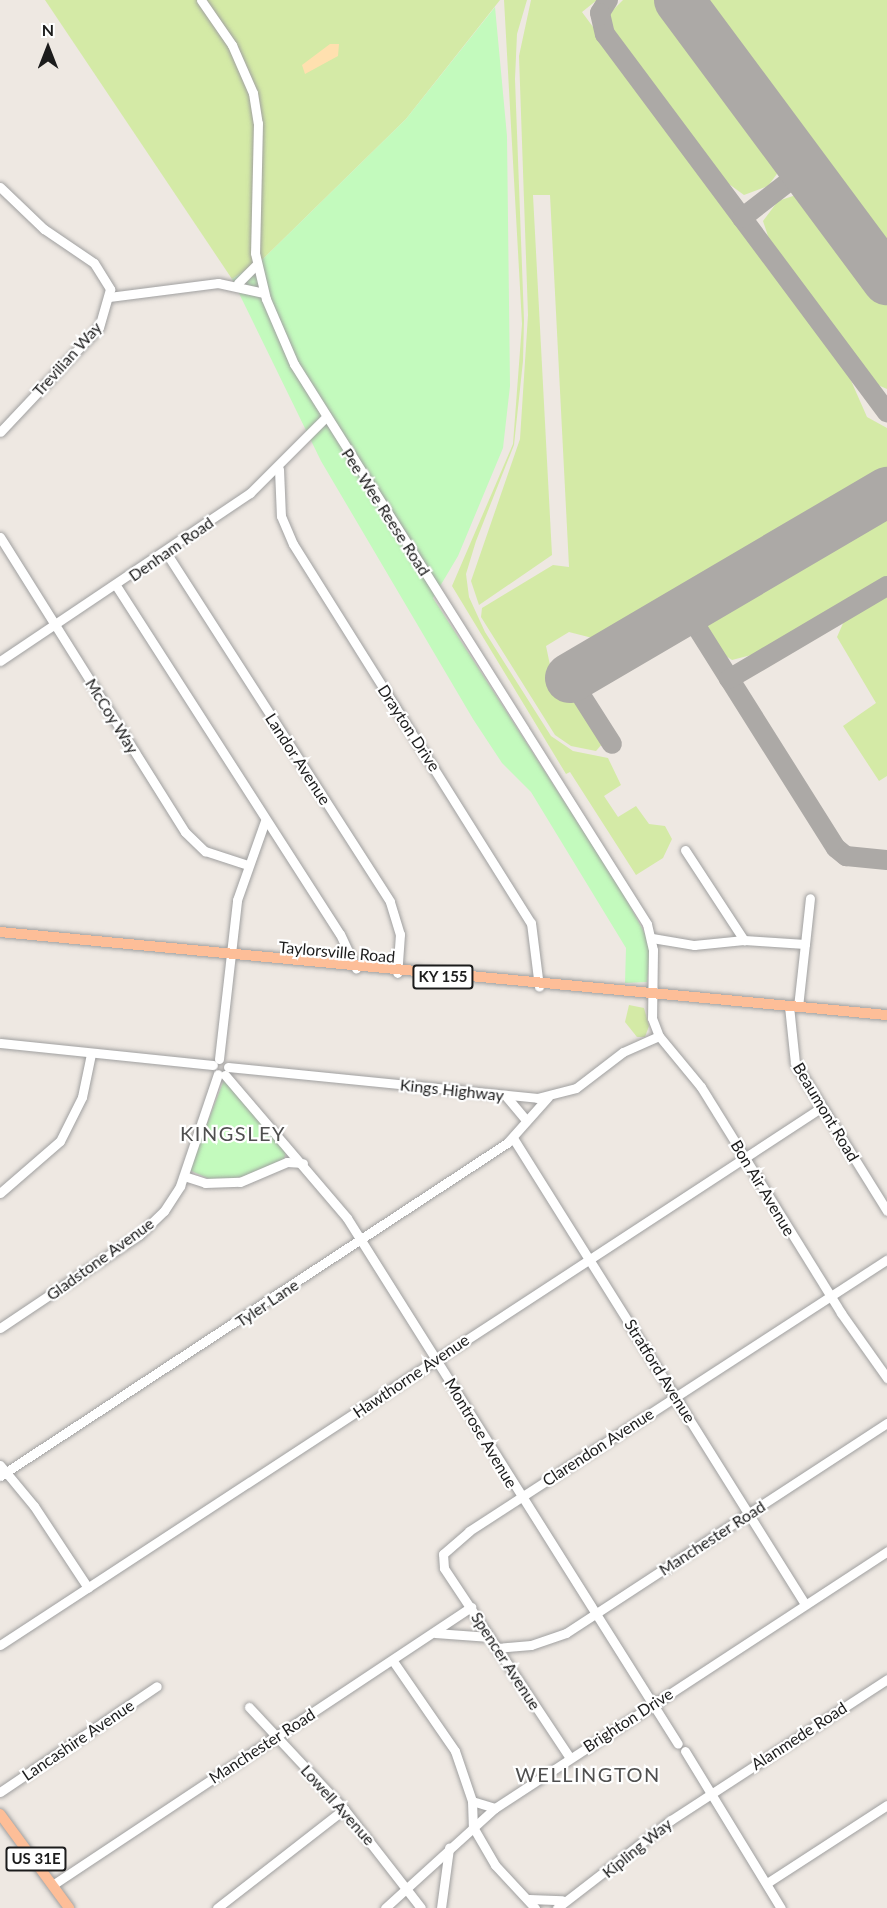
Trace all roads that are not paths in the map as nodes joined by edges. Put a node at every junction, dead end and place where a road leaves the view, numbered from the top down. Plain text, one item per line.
1 (201, 0) edge
2 (1, 190) edge
3 (257, 264) junction
4 (238, 284) junction
5 (264, 293) junction
6 (109, 297) junction
7 (326, 417) junction
8 (0, 432) edge
9 (279, 469) junction
10 (0, 537) edge
11 (167, 554) junction
12 (117, 587) junction
13 (56, 626) junction
14 (0, 661) edge
15 (265, 821) junction
16 (685, 850) dead end
17 (248, 866) junction
18 (810, 898) dead end
19 (0, 932) edge
20 (652, 938) junction
21 (744, 940) junction
22 (805, 944) junction
23 (230, 957) junction
24 (356, 969) junction
25 (398, 973) junction
26 (539, 986) junction
27 (653, 996) junction
28 (794, 1006) junction
29 (887, 1015) edge
30 (659, 1036) junction
31 (0, 1043) edge
32 (91, 1054) junction
33 (216, 1062) junction
34 (224, 1072) junction
35 (505, 1095) junction
36 (548, 1097) junction
37 (822, 1107) junction
38 (525, 1119) junction
39 (513, 1138) junction
40 (290, 1148) junction
41 (744, 1157) junction
42 (287, 1162) junction
43 (303, 1163) junction
44 (184, 1176) junction
45 (0, 1192) edge
46 (887, 1211) edge
47 (361, 1239) junction
48 (591, 1258) junction
49 (887, 1260) edge
50 (830, 1295) junction
51 (0, 1328) edge
52 (436, 1359) junction
53 (887, 1378) edge
54 (675, 1396) junction
55 (887, 1423) edge
56 (2, 1471) edge
57 (521, 1498) junction
58 (749, 1514) junction
59 (887, 1551) edge
60 (442, 1565) joint
61 (88, 1588) junction
62 (805, 1604) junction
63 (471, 1607) junction
64 (595, 1615) junction
65 (435, 1633) junction
66 (490, 1637) junction
67 (0, 1645) edge
68 (497, 1648) junction
69 (393, 1661) junction
70 (887, 1678) edge
71 (157, 1686) dead end
72 (651, 1705) junction
73 (249, 1707) dead end
74 (275, 1738) junction
75 (570, 1758) junction
76 (0, 1792) edge
77 (711, 1794) junction
78 (472, 1801) junction
79 (887, 1805) edge
80 (495, 1808) junction
81 (344, 1809) junction
82 (0, 1814) edge
83 (473, 1827) junction
84 (449, 1846) junction
85 (766, 1883) junction
86 (54, 1884) junction
87 (407, 1886) junction
88 (529, 1899) junction
89 (560, 1904) edge
90 (69, 1908) edge
91 (217, 1908) edge
92 (385, 1908) edge
93 (422, 1908) edge
94 (441, 1908) edge
95 (535, 1908) edge
96 (781, 1908) edge

1 - 3 street, Pee Wee Reese Road
2 - 6 street
3 - 4 street
3 - 5 street, Pee Wee Reese Road
4 - 5 street
4 - 6 street
5 - 7 street, Pee Wee Reese Road
6 - 8 street, Trevilian Way
7 - 9 street, Denham Road
7 - 20 street, Pee Wee Reese Road
9 - 11 street, Denham Road
9 - 26 street, Drayton Drive
10 - 13 street, McCoy Way
11 - 12 street, Denham Road
11 - 25 street, Landor Avenue
12 - 13 street, Denham Road
12 - 15 street
13 - 14 street, Denham Road
13 - 17 street, McCoy Way
15 - 17 street
15 - 24 street
16 - 21 street
17 - 23 street
18 - 22 street, Beaumont Road
19 - 23 main road, Taylorsville Road / KY 155
20 - 21 street
20 - 27 street
21 - 22 street
22 - 28 street, Beaumont Road
23 - 24 main road, Taylorsville Road / KY 155
23 - 33 street
24 - 25 main road, Taylorsville Road / KY 155
25 - 26 main road, Taylorsville Road / KY 155
26 - 27 main road, Taylorsville Road / KY 155
27 - 28 main road, Taylorsville Road / KY 155
27 - 30 street, Bon Air Avenue
28 - 29 main road, Taylorsville Road / KY 155
28 - 37 street, Beaumont Road
30 - 36 street, Kings Highway
30 - 41 street, Bon Air Avenue
31 - 32 street
32 - 33 street
32 - 45 street
33 - 34 street, Montrose Avenue
34 - 35 street, Kings Highway
34 - 40 street, Montrose Avenue
34 - 44 street, Gladstone Avenue
35 - 36 street, Kings Highway
35 - 38 street
36 - 38 street, Tyler Lane
37 - 41 street, Hawthorne Avenue
37 - 46 street, Beaumont Road
38 - 39 street, Tyler Lane
39 - 47 street, Tyler Lane
39 - 48 street, Stratford Avenue
40 - 42 street
40 - 43 street, Montrose Avenue
41 - 48 street, Hawthorne Avenue
41 - 50 street, Bon Air Avenue
42 - 43 street
42 - 44 street
43 - 47 street, Montrose Avenue
44 - 51 street, Gladstone Avenue
47 - 52 street, Montrose Avenue
47 - 56 street, Tyler Lane
48 - 52 street, Hawthorne Avenue
48 - 54 street, Stratford Avenue
49 - 50 street, Clarendon Avenue
50 - 53 street, Bon Air Avenue
50 - 54 street, Clarendon Avenue
52 - 57 street, Montrose Avenue
52 - 61 street, Hawthorne Avenue
54 - 57 street, Clarendon Avenue
54 - 58 street, Stratford Avenue
55 - 58 street, Manchester Road
56 - 61 street
57 - 60 street, Clarendon Avenue
57 - 64 street, Montrose Avenue
58 - 62 street, Stratford Avenue
58 - 64 street, Manchester Road
59 - 62 street, Brighton Drive
60 - 63 street, Spencer Avenue
61 - 67 street, Hawthorne Avenue
62 - 72 street, Brighton Drive
63 - 65 street, Manchester Road
63 - 66 street, Spencer Avenue
64 - 68 street, Manchester Road
64 - 72 street, Montrose Avenue
65 - 66 street
65 - 69 street, Manchester Road
66 - 68 street, Spencer Avenue
68 - 75 street, Spencer Avenue
69 - 74 street, Manchester Road
69 - 78 street
70 - 77 street, Alanmede Road
71 - 76 street, Lancashire Avenue
72 - 75 street, Brighton Drive
72 - 77 street, Montrose Avenue
73 - 74 street, Lowell Avenue
74 - 81 street, Lowell Avenue
74 - 86 street, Manchester Road
75 - 80 street, Brighton Drive
77 - 85 street, Montrose Avenue
77 - 89 street, Kipling Way
78 - 80 street
78 - 83 street
79 - 85 street
80 - 83 street, Brighton Drive
81 - 87 street, Lowell Avenue
81 - 91 street
82 - 86 main road, US 31E
83 - 84 street, Brighton Drive
83 - 88 street
84 - 87 street, Brighton Drive
84 - 94 street
85 - 96 street, Montrose Avenue
86 - 90 main road, US 31E
87 - 92 street, Brighton Drive
87 - 93 street, Lowell Avenue
88 - 89 street, Kipling Way
88 - 95 street

